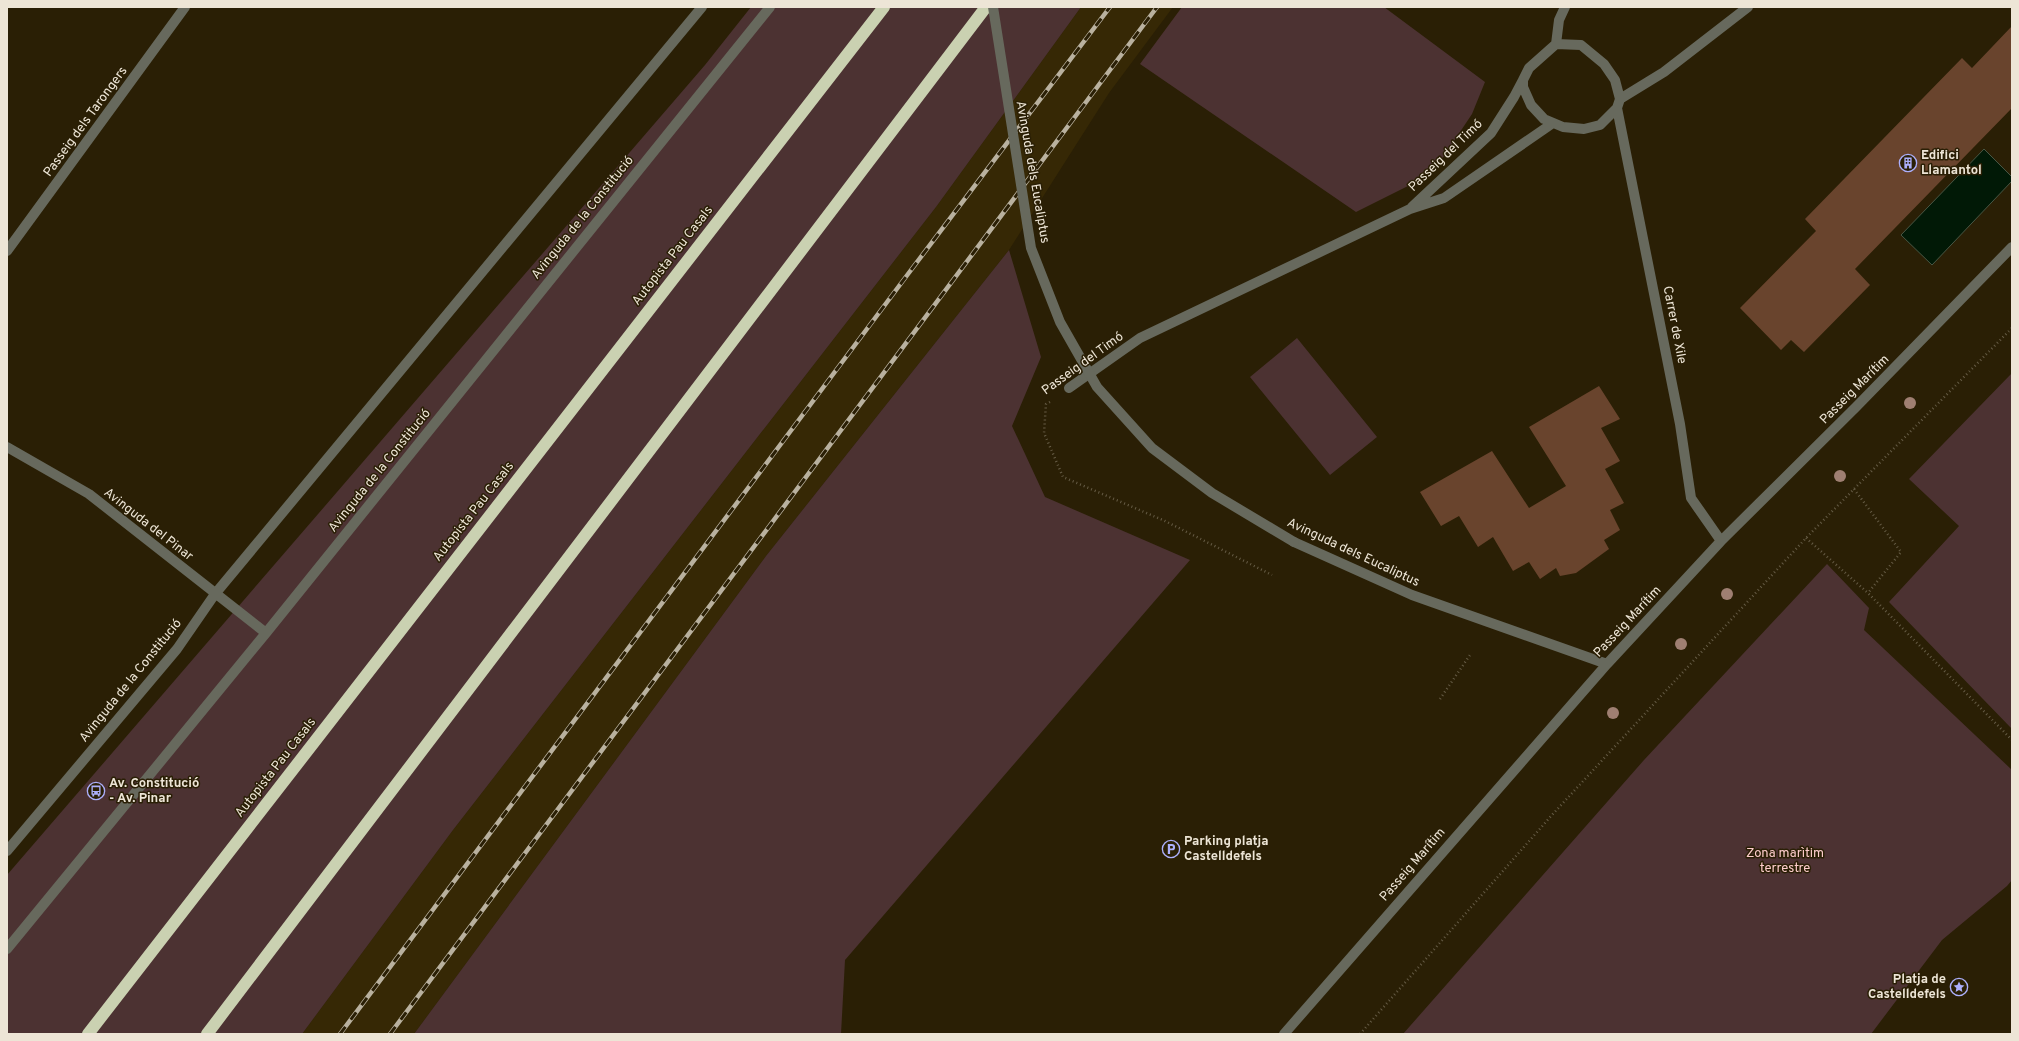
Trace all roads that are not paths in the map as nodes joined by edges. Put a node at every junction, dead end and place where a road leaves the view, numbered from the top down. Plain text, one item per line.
1 (185, 7) edge
2 (702, 7) edge
3 (770, 7) edge
4 (884, 7) edge
5 (986, 7) edge
6 (993, 7) edge
7 (1565, 7) edge
8 (1748, 7) edge
9 (1556, 44) junction
10 (1523, 80) junction
11 (1618, 103) junction
12 (1553, 123) junction
13 (1410, 209) junction
14 (2012, 247) edge
15 (7, 251) edge
16 (1069, 388) road end
17 (7, 447) edge
18 (1721, 541) junction
19 (214, 594) junction
20 (266, 633) junction
21 (1607, 664) junction
22 (7, 851) edge
23 (7, 948) edge
24 (88, 1034) edge
25 (207, 1034) edge
26 (1284, 1034) edge

1 - 15 street, Passeig dels Tarongers
2 - 19 street, Avinguda de la Constitució
3 - 20 street, Avinguda de la Constitució
4 - 24 highway, Autopista Pau Casals
5 - 25 highway
6 - 21 street, Avinguda dels Eucaliptus, bridge
7 - 9 street
8 - 11 street
9 - 10 street
9 - 11 street
10 - 12 street
10 - 13 street, Passeig del Timó
11 - 12 street
11 - 18 street, Carrer de Xile
12 - 13 street, Passeig del Timó
13 - 16 street, Passeig del Timó
14 - 18 street, Passeig Marítim
17 - 19 street, Avinguda del Pinar
18 - 21 street, Passeig Marítim
19 - 20 street, Avinguda del Pinar
19 - 22 street, Avinguda de la Constitució
20 - 23 street, Avinguda de la Constitució
21 - 26 street, Passeig Marítim

